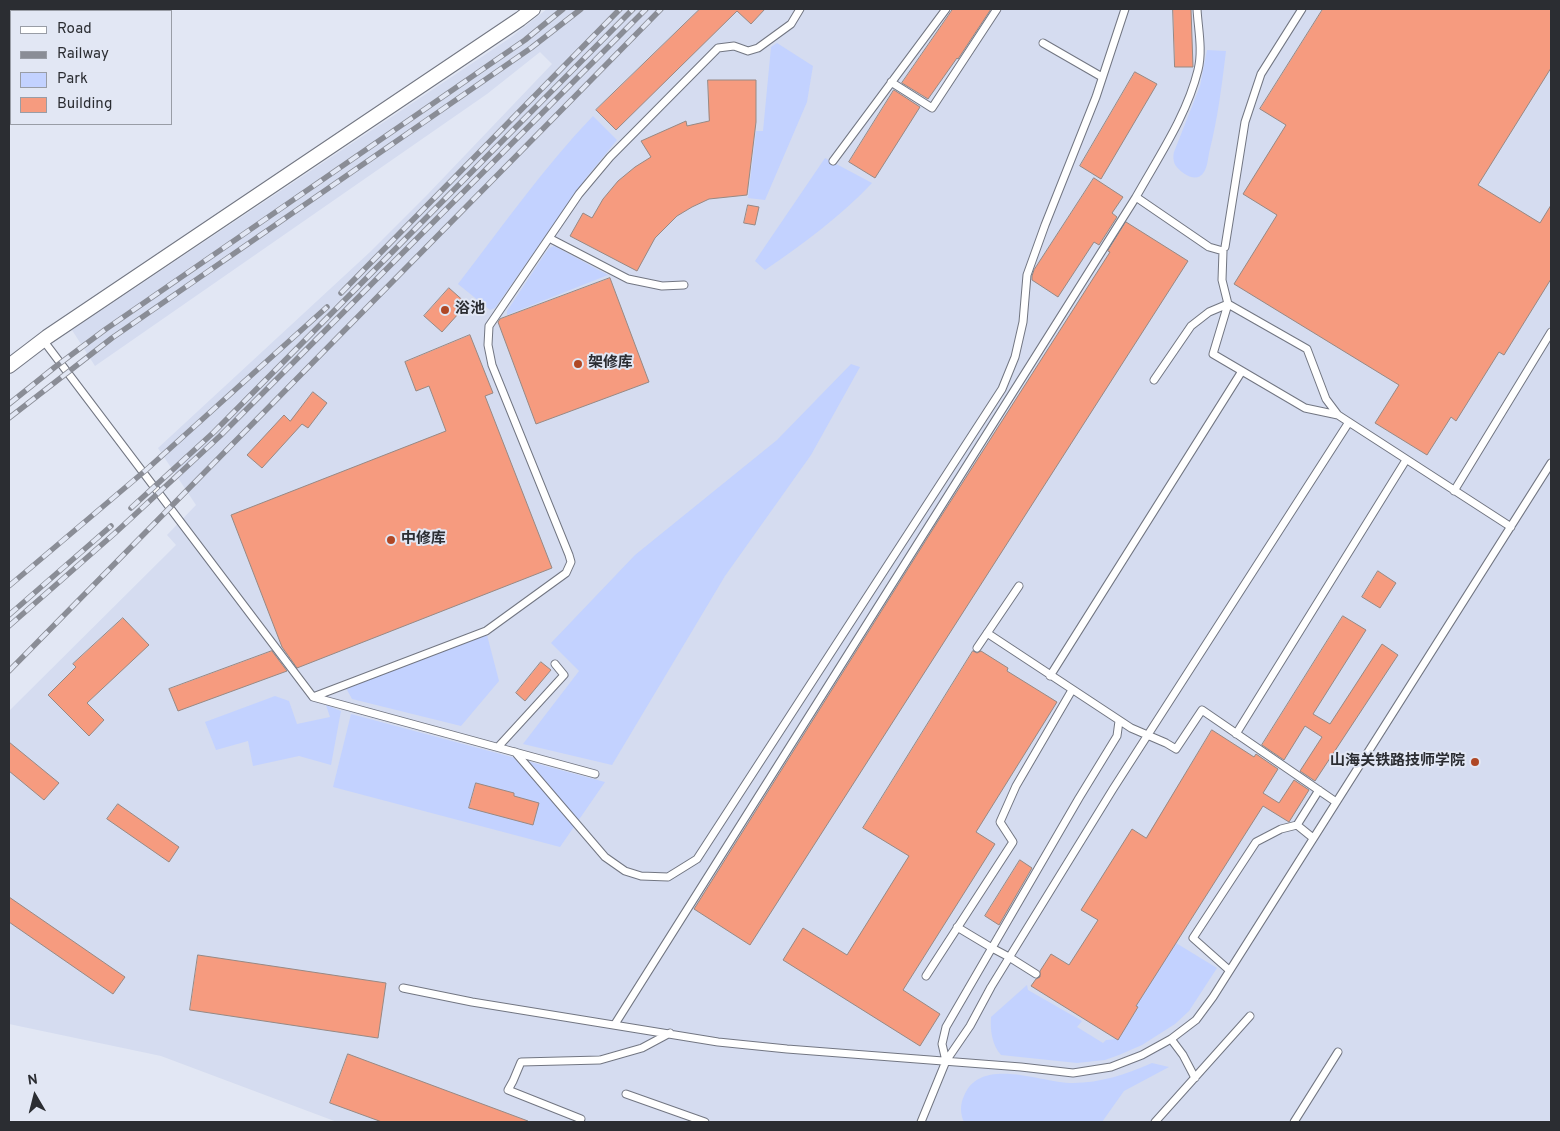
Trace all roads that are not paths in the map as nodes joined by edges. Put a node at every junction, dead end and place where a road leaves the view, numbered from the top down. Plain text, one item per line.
1 (533, 9) edge
2 (800, 9) edge
3 (946, 9) edge
4 (997, 9) edge
5 (1125, 9) edge
6 (1197, 9) edge
7 (1302, 9) edge
8 (1043, 43) dead end
9 (1102, 77) junction
10 (891, 82) junction
11 (833, 160) dead end
12 (1136, 197) junction
13 (549, 238) junction
14 (1225, 247) dead end
15 (684, 285) dead end
16 (1228, 304) junction
17 (1551, 332) edge
18 (43, 340) junction
19 (9, 366) edge
20 (1242, 371) junction
21 (1154, 380) dead end
22 (1338, 415) junction
23 (1349, 422) junction
24 (1406, 460) junction
25 (1551, 463) edge
26 (1454, 491) junction
27 (1510, 527) junction
28 (1019, 586) dead end
29 (987, 633) junction
30 (977, 648) dead end
31 (554, 664) dead end
32 (1050, 676) junction
33 (1072, 690) junction
34 (313, 698) junction
35 (1119, 721) junction
36 (1236, 734) junction
37 (1148, 736) junction
38 (498, 747) junction
39 (515, 752) junction
40 (595, 774) dead end
41 (1319, 790) junction
42 (1336, 802) junction
43 (1297, 825) junction
44 (1313, 838) junction
45 (957, 927) junction
46 (992, 948) junction
47 (1009, 956) junction
48 (1229, 970) junction
49 (1036, 974) dead end
50 (926, 976) dead end
51 (403, 988) dead end
52 (1250, 1016) dead end
53 (615, 1024) junction
54 (671, 1033) junction
55 (1171, 1040) junction
56 (1338, 1052) dead end
57 (946, 1061) junction
58 (1195, 1078) junction
59 (626, 1094) dead end
60 (582, 1119) dead end
61 (705, 1122) edge
62 (921, 1122) edge
63 (1155, 1122) edge
64 (1294, 1122) edge

1 - 18 street
2 - 13 lane
3 - 10 lane
4 - 10 lane
5 - 9 lane
6 - 12 lane
7 - 14 lane
8 - 9 lane
9 - 39 lane
10 - 11 lane
12 - 16 lane
12 - 53 lane
13 - 15 lane
13 - 34 lane
16 - 20 lane
16 - 21 lane
16 - 22 lane
17 - 26 lane
18 - 19 street
18 - 34 lane
20 - 22 lane
20 - 32 lane
22 - 23 lane
23 - 24 lane
23 - 37 lane
24 - 26 lane
24 - 36 lane
25 - 27 lane
26 - 27 lane
27 - 42 lane
28 - 29 lane
29 - 30 lane
29 - 32 lane
31 - 38 lane
32 - 33 lane
33 - 35 lane
33 - 45 lane
34 - 38 lane
35 - 37 lane
35 - 46 lane
36 - 37 lane
36 - 41 lane
37 - 47 lane
38 - 39 lane
39 - 40 lane
41 - 42 lane
41 - 43 lane
42 - 44 lane
43 - 44 lane
43 - 48 lane
44 - 48 lane
45 - 46 lane
45 - 50 lane
46 - 47 lane
46 - 57 lane
47 - 49 lane
47 - 57 lane
48 - 55 lane
51 - 53 lane
52 - 58 lane
53 - 54 lane
54 - 57 lane
54 - 60 lane
55 - 57 lane
55 - 58 lane
56 - 64 lane
57 - 62 lane
58 - 63 lane
59 - 61 lane

